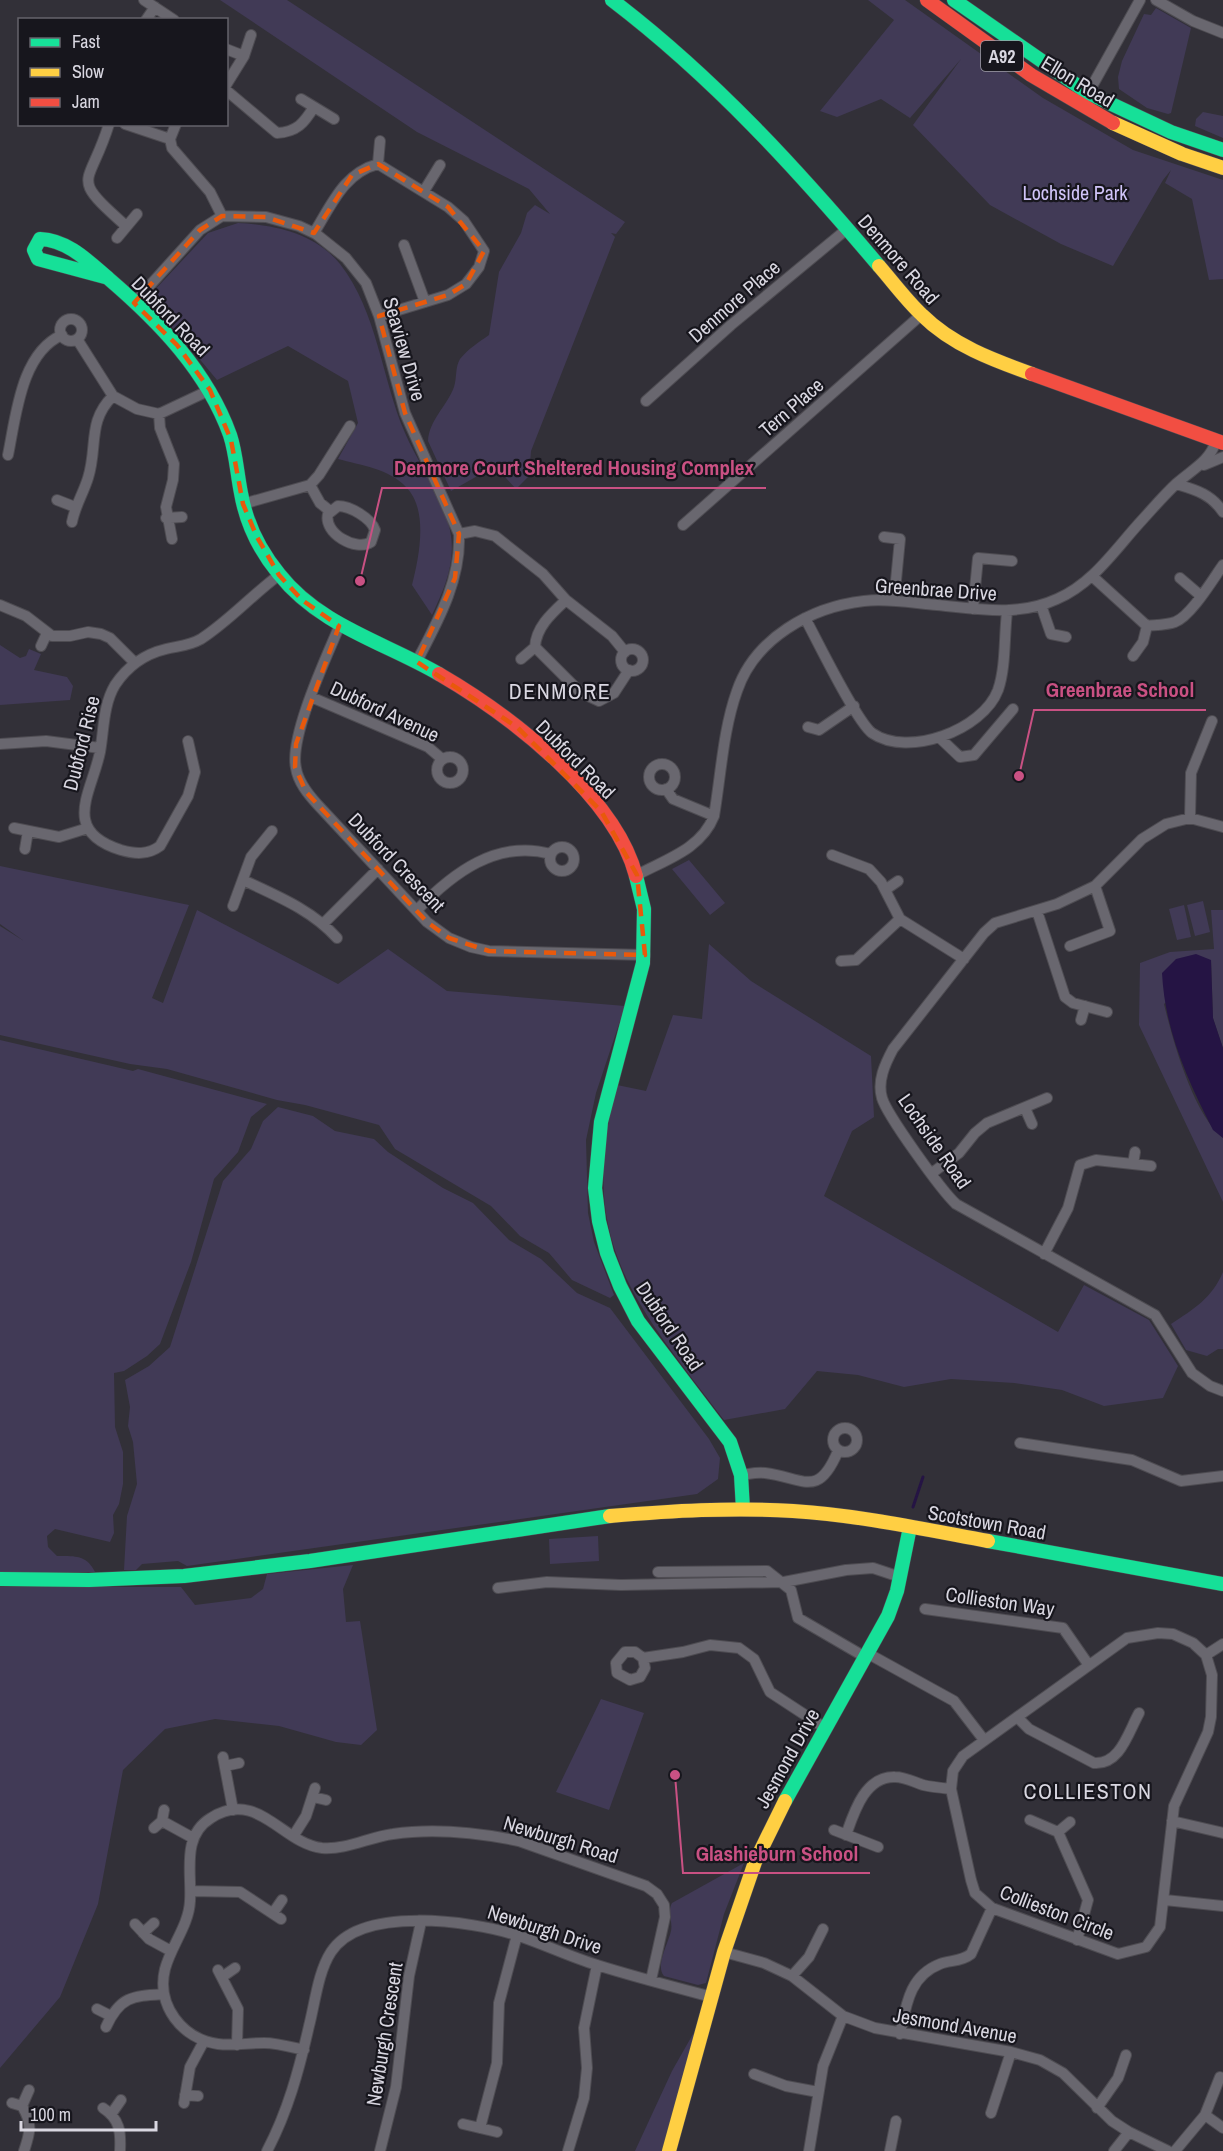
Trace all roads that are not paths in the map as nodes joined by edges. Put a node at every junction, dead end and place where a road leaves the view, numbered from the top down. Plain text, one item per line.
1 (144, 0) edge
2 (612, 0) edge
3 (927, 0) edge
4 (954, 0) edge
5 (1140, 0) edge
6 (1156, 0) edge
7 (155, 7) junction
8 (147, 18) edge
9 (171, 18) edge
10 (1223, 33) edge
11 (251, 35) dead end
12 (228, 50) edge
13 (244, 57) junction
14 (228, 82) edge
15 (228, 92) edge
16 (1088, 93) junction
17 (301, 99) dead end
18 (1080, 106) junction
19 (314, 107) junction
20 (334, 119) dead end
21 (109, 126) edge
22 (130, 126) edge
23 (175, 126) edge
24 (170, 139) junction
25 (380, 141) dead end
26 (1223, 150) edge
27 (378, 164) junction
28 (440, 165) dead end
29 (1223, 168) edge
30 (424, 192) junction
31 (137, 214) dead end
32 (222, 216) junction
33 (126, 226) junction
34 (846, 229) junction
35 (315, 233) junction
36 (117, 238) dead end
37 (404, 245) dead end
38 (495, 249) dead end
39 (484, 251) junction
40 (105, 277) junction
41 (425, 302) junction
42 (134, 303) junction
43 (921, 315) junction
44 (379, 316) junction
45 (62, 335) junction
46 (77, 339) junction
47 (210, 390) junction
48 (113, 396) junction
49 (646, 401) dead end
50 (159, 414) junction
51 (350, 426) dead end
52 (1220, 442) edge
53 (8, 454) dead end
54 (1223, 457) edge
55 (1197, 468) junction
56 (1176, 484) junction
57 (310, 485) junction
58 (57, 500) dead end
59 (243, 504) junction
60 (75, 507) junction
61 (330, 511) junction
62 (1223, 512) edge
63 (182, 517) dead end
64 (166, 518) junction
65 (72, 522) dead end
66 (683, 525) dead end
67 (459, 534) junction
68 (885, 537) dead end
69 (172, 539) dead end
70 (1012, 561) dead end
71 (1223, 565) edge
72 (279, 574) junction
73 (1092, 576) junction
74 (1180, 578) dead end
75 (1201, 596) junction
76 (567, 600) junction
77 (894, 601) junction
78 (0, 605) edge
79 (1041, 605) junction
80 (974, 609) junction
81 (1007, 612) junction
82 (805, 618) junction
83 (1147, 626) junction
84 (339, 627) junction
85 (47, 633) junction
86 (1066, 637) dead end
87 (41, 646) dead end
88 (535, 647) junction
89 (625, 652) junction
90 (1133, 656) dead end
91 (521, 659) dead end
92 (417, 662) junction
93 (135, 663) junction
94 (629, 670) junction
95 (311, 697) junction
96 (854, 706) junction
97 (1012, 709) dead end
98 (1212, 721) dead end
99 (808, 728) dead end
100 (940, 738) junction
101 (189, 741) dead end
102 (0, 744) edge
103 (100, 748) junction
104 (442, 759) dead end
105 (666, 789) dead end
106 (714, 816) junction
107 (1190, 818) junction
108 (1223, 827) edge
109 (14, 828) dead end
110 (88, 828) junction
111 (28, 831) junction
112 (272, 831) dead end
113 (24, 849) dead end
114 (155, 849) junction
115 (551, 854) dead end
116 (832, 855) dead end
117 (162, 861) dead end
118 (378, 869) junction
119 (637, 875) junction
120 (243, 880) junction
121 (898, 881) dead end
122 (1095, 886) junction
123 (885, 890) junction
124 (233, 906) dead end
125 (417, 910) junction
126 (1037, 911) junction
127 (900, 919) junction
128 (324, 923) junction
129 (337, 938) dead end
130 (1070, 946) dead end
131 (645, 955) junction
132 (964, 959) junction
133 (851, 974) dead end
134 (1084, 1006) junction
135 (1107, 1012) dead end
136 (1081, 1020) dead end
137 (1047, 1098) dead end
138 (1025, 1107) junction
139 (1032, 1124) dead end
140 (1135, 1152) dead end
141 (1133, 1164) junction
142 (1151, 1166) dead end
143 (932, 1173) junction
144 (1044, 1254) junction
145 (1223, 1391) edge
146 (1020, 1443) dead end
147 (838, 1451) dead end
148 (741, 1475) junction
149 (1223, 1476) edge
150 (743, 1509) junction
151 (910, 1527) junction
152 (658, 1572) dead end
153 (900, 1578) junction
154 (0, 1579) edge
155 (784, 1582) junction
156 (1223, 1584) edge
157 (498, 1588) dead end
158 (925, 1609) dead end
159 (1223, 1644) edge
160 (866, 1655) junction
161 (1206, 1655) junction
162 (643, 1658) dead end
163 (1088, 1664) junction
164 (1139, 1713) dead end
165 (1017, 1716) junction
166 (825, 1728) junction
167 (984, 1740) junction
168 (239, 1763) dead end
169 (951, 1789) junction
170 (326, 1800) dead end
171 (233, 1810) junction
172 (160, 1819) dead end
173 (1030, 1820) dead end
174 (1172, 1821) junction
175 (1070, 1822) dead end
176 (834, 1830) dead end
177 (1058, 1832) junction
178 (1223, 1833) edge
179 (294, 1835) junction
180 (846, 1835) junction
181 (193, 1838) junction
182 (878, 1847) dead end
183 (191, 1891) junction
184 (282, 1900) dead end
185 (1165, 1900) junction
186 (1223, 1906) edge
187 (992, 1908) junction
188 (421, 1922) junction
189 (154, 1923) dead end
190 (823, 1929) dead end
191 (517, 1935) junction
192 (1077, 1940) junction
193 (171, 1951) junction
194 (724, 1952) junction
195 (597, 1965) junction
196 (235, 1968) dead end
197 (792, 1976) junction
198 (651, 1980) junction
199 (164, 1994) junction
200 (712, 1997) junction
201 (97, 2009) dead end
202 (111, 2016) junction
203 (843, 2016) junction
204 (106, 2027) dead end
205 (900, 2034) junction
206 (204, 2041) junction
207 (237, 2045) junction
208 (304, 2050) junction
209 (1011, 2052) junction
210 (1126, 2055) dead end
211 (754, 2074) dead end
212 (1214, 2082) dead end
213 (29, 2090) dead end
214 (818, 2092) junction
215 (198, 2096) dead end
216 (121, 2100) dead end
217 (990, 2105) dead end
218 (1097, 2108) junction
219 (1205, 2115) junction
220 (896, 2121) dead end
221 (463, 2124) dead end
222 (480, 2128) junction
223 (1223, 2128) edge
224 (497, 2132) dead end
225 (1129, 2132) junction
226 (24, 2151) edge
227 (120, 2151) edge
228 (267, 2151) edge
229 (380, 2151) edge
230 (568, 2151) edge
231 (669, 2151) edge
232 (809, 2151) edge
233 (890, 2151) edge
234 (1114, 2151) edge
235 (1168, 2151) edge
236 (1174, 2151) edge

1 - 7 street
2 - 34 street, Denmore Road
3 - 18 street, Ellon Road / A92
4 - 16 street, Ellon Road / A92
5 - 16 street
6 - 10 street
7 - 8 street
7 - 9 street
11 - 13 street
12 - 13 street
13 - 14 street
15 - 19 street
16 - 18 street
16 - 26 street, Ellon Road / A92
17 - 19 street
18 - 29 street, Ellon Road / A92
19 - 20 street
21 - 33 street
22 - 24 street
23 - 24 street
24 - 32 street
25 - 27 street
27 - 30 street
27 - 35 street
28 - 30 street
30 - 39 street
31 - 33 street
32 - 35 street, Seaview Drive
32 - 42 street
33 - 36 street
34 - 43 street, Denmore Road
34 - 49 street, Denmore Place
35 - 44 street, Seaview Drive
37 - 41 street
38 - 39 street
39 - 41 street
40 - 40 street, Dubford Road
40 - 42 street, Dubford Road
41 - 44 street
42 - 47 street, Dubford Road
43 - 52 street, Denmore Road
43 - 66 street, Tern Place
44 - 67 street, Seaview Drive
45 - 46 street
45 - 46 street
45 - 53 street
46 - 48 street
47 - 50 street
47 - 59 street, Dubford Road
48 - 50 street
48 - 60 street
50 - 64 street
51 - 57 street
52 - 55 street, Greenbrae Drive
54 - 55 street, Greenbrae Drive
55 - 56 street, Greenbrae Drive
56 - 62 street
56 - 73 street, Greenbrae Drive
57 - 59 street
57 - 61 street
58 - 60 street
59 - 72 street, Dubford Road
60 - 65 street
61 - 61 street
63 - 64 street
64 - 69 street
67 - 76 street
67 - 92 street, Seaview Drive
68 - 77 street
70 - 80 street
71 - 75 street
72 - 84 street, Dubford Road
72 - 93 street, Dubford Rise
73 - 79 street, Greenbrae Drive
73 - 83 street
74 - 75 street
75 - 83 street
76 - 88 street
76 - 89 street
77 - 80 street, Greenbrae Drive
77 - 82 street, Greenbrae Drive
78 - 85 street
79 - 81 street, Greenbrae Drive
79 - 86 street
80 - 81 street, Greenbrae Drive
81 - 100 street
82 - 96 street
82 - 106 street, Greenbrae Drive
83 - 90 street
84 - 92 street, Dubford Road
84 - 95 street, Dubford Crescent
85 - 87 street
85 - 93 street
88 - 91 street
88 - 94 street
89 - 94 street
89 - 94 street
92 - 119 street, Dubford Road
93 - 103 street, Dubford Rise
95 - 104 street, Dubford Avenue
95 - 118 street, Dubford Crescent
96 - 99 street
96 - 100 street
97 - 100 street
98 - 107 street
101 - 114 street
102 - 103 street
103 - 110 street, Dubford Rise
105 - 106 street
106 - 119 street, Greenbrae Drive
107 - 108 street
107 - 122 street, Lochside Road
109 - 111 street
110 - 111 street
110 - 114 street
111 - 113 street
112 - 120 street
114 - 117 street
115 - 125 street
116 - 123 street
118 - 125 street, Dubford Crescent
118 - 128 street
119 - 131 street, Dubford Road
120 - 124 street
120 - 128 street
121 - 123 street
122 - 126 street, Lochside Road
122 - 130 street
123 - 127 street
125 - 131 street, Dubford Crescent
126 - 132 street, Lochside Road
126 - 134 street
127 - 132 street
127 - 133 street
128 - 129 street
131 - 148 street, Dubford Road
132 - 143 street, Lochside Road
134 - 135 street
134 - 136 street
137 - 138 street
138 - 139 street
138 - 143 street
140 - 141 street
141 - 142 street
141 - 144 street
143 - 144 street, Lochside Road
144 - 145 street, Lochside Road
146 - 149 street
147 - 148 street
148 - 150 street, Dubford Road
150 - 151 street, Scotstown Road
150 - 154 street, Scotstown Road
151 - 153 street, Jesmond Drive
151 - 156 street, Scotstown Road
152 - 155 street
153 - 155 street
153 - 160 street, Jesmond Drive
155 - 157 street
155 - 160 street
158 - 163 street, Collieston Way
159 - 161 street
160 - 166 street, Jesmond Drive
160 - 167 street
161 - 163 street, Collieston Circle
161 - 174 street, Collieston Circle
162 - 166 street
163 - 165 street, Collieston Circle
164 - 165 street
165 - 167 street, Collieston Circle
166 - 194 street, Jesmond Drive
167 - 169 street, Collieston Circle
168 - 171 street
169 - 180 street
169 - 187 street, Collieston Circle
170 - 179 street
171 - 179 street, Newburgh Road
171 - 181 street
172 - 181 street
173 - 177 street
174 - 178 street
174 - 185 street, Collieston Circle
175 - 177 street
176 - 180 street
177 - 192 street
179 - 198 street, Newburgh Road
180 - 182 street
181 - 183 street
183 - 184 street
183 - 193 street
185 - 186 street
185 - 192 street, Collieston Circle
187 - 192 street, Collieston Circle
187 - 205 street
188 - 191 street, Newburgh Drive
188 - 208 street, Newburgh Drive
188 - 229 street, Newburgh Crescent
189 - 193 street
190 - 197 street
191 - 195 street, Newburgh Drive
191 - 222 street
193 - 199 street
194 - 197 street, Jesmond Avenue
194 - 200 street, Jesmond Drive
195 - 198 street, Newburgh Drive
195 - 230 street
196 - 207 street
197 - 203 street, Jesmond Avenue
198 - 200 street, Newburgh Drive
199 - 202 street
199 - 206 street
200 - 231 street, Jesmond Drive
201 - 202 street
202 - 204 street
203 - 205 street, Jesmond Avenue
203 - 214 street
205 - 209 street, Jesmond Avenue
206 - 207 street
206 - 215 street
207 - 208 street
208 - 228 street, Newburgh Drive
209 - 217 street
209 - 218 street, Jesmond Avenue
210 - 218 street
211 - 214 street
212 - 219 street
213 - 226 street
214 - 232 street
216 - 227 street
218 - 225 street, Jesmond Avenue
219 - 223 street
219 - 236 street
220 - 233 street
221 - 222 street
222 - 224 street
225 - 234 street
225 - 235 street, Jesmond Avenue

